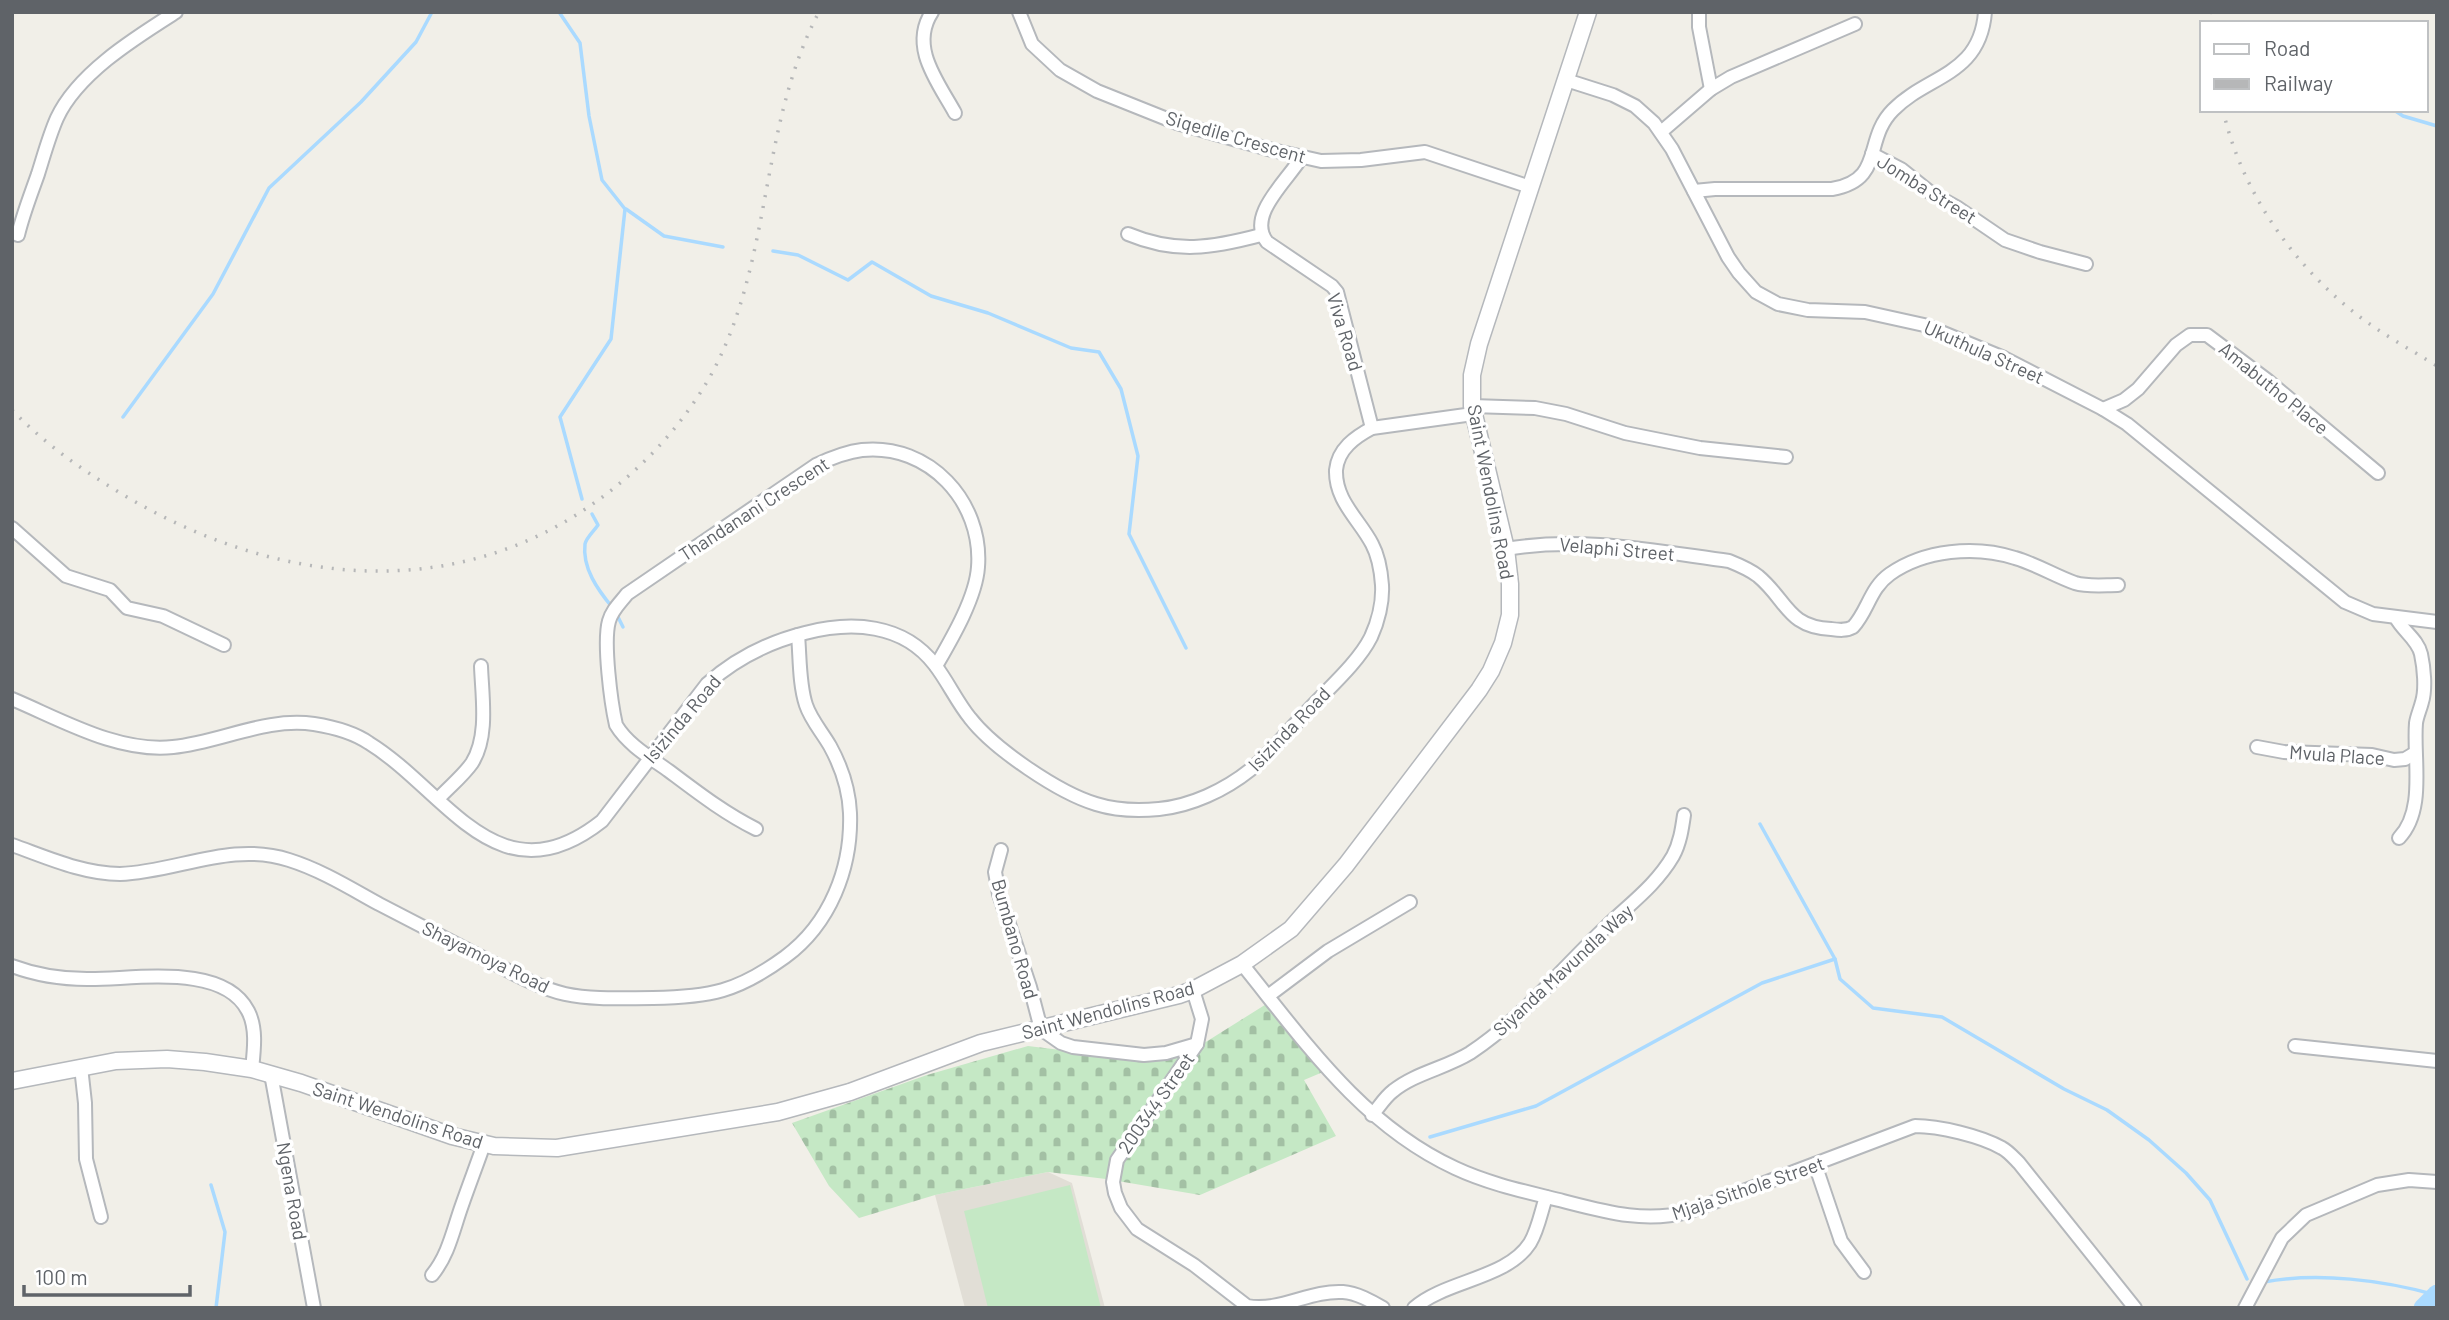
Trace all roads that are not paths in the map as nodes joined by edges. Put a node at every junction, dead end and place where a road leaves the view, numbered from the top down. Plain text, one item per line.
1 (176, 12) edge
2 (932, 12) edge
3 (1019, 12) edge
4 (1588, 12) edge
5 (1699, 12) edge
6 (1985, 12) edge
7 (1855, 24) dead end
8 (1566, 80) junction
9 (1711, 89) junction
10 (955, 113) dead end
11 (1661, 132) junction
12 (1872, 154) junction
13 (1301, 158) junction
14 (1530, 187) junction
15 (1694, 191) junction
16 (1128, 234) dead end
17 (18, 235) dead end
18 (1261, 235) junction
19 (2086, 264) dead end
20 (2104, 409) junction
21 (1472, 410) junction
22 (1372, 428) junction
23 (1786, 457) dead end
24 (2378, 472) dead end
25 (12, 528) edge
26 (1506, 549) junction
27 (2118, 585) dead end
28 (2396, 618) junction
29 (2437, 622) edge
30 (798, 635) junction
31 (224, 645) dead end
32 (481, 666) dead end
33 (936, 666) junction
34 (12, 699) edge
35 (2257, 747) dead end
36 (2416, 753) junction
37 (649, 757) junction
38 (438, 799) junction
39 (1684, 815) dead end
40 (756, 829) dead end
41 (2399, 838) dead end
42 (12, 845) edge
43 (1001, 850) dead end
44 (1410, 902) dead end
45 (1242, 964) junction
46 (12, 966) edge
47 (1193, 990) junction
48 (1268, 996) junction
49 (1041, 1029) junction
50 (1197, 1044) junction
51 (2295, 1046) dead end
52 (2437, 1061) edge
53 (81, 1067) junction
54 (252, 1069) junction
55 (271, 1074) junction
56 (12, 1081) edge
57 (1372, 1115) junction
58 (484, 1144) junction
59 (1815, 1164) junction
60 (2437, 1182) edge
61 (1546, 1197) junction
62 (101, 1217) dead end
63 (1864, 1272) dead end
64 (432, 1275) dead end
65 (314, 1308) edge
66 (1384, 1308) edge
67 (1413, 1308) edge
68 (2135, 1308) edge
69 (2245, 1308) edge

1 - 17 street
2 - 10 street
3 - 13 street, Siqedile Crescent
4 - 8 street, Saint Wendolins Road
5 - 9 street
6 - 12 street
7 - 9 street
8 - 11 street, Ukuthula Street
8 - 14 street, Saint Wendolins Road
9 - 11 street
11 - 15 street, Ukuthula Street
12 - 15 street, Jomba Street
12 - 19 street, Jomba Street
13 - 14 street, Siqedile Crescent
13 - 18 street
14 - 21 street, Saint Wendolins Road
15 - 20 street, Ukuthula Street
16 - 18 street
18 - 22 street, Viva Road
20 - 24 street, Amabutho Place
20 - 28 street, Ukuthula Street
21 - 22 street, Isizinda Road
21 - 23 street
21 - 26 street, Saint Wendolins Road
22 - 33 street, Isizinda Road
25 - 31 street
26 - 27 street, Velaphi Street
26 - 45 street, Saint Wendolins Road
28 - 29 street, Ukuthula Street
28 - 36 street
30 - 33 street, Isizinda Road
30 - 37 street, Isizinda Road
30 - 42 street, Shayamoya Road
32 - 38 street
33 - 37 street, Thandanani Crescent
34 - 38 street, Isizinda Road
35 - 36 street, Mvula Place
36 - 41 street
37 - 38 street, Isizinda Road
37 - 40 street, Thandanani Crescent
39 - 57 street, Siyanda Mavundla Way
43 - 49 street, Bumbano Road
44 - 48 street
45 - 47 street, Saint Wendolins Road
45 - 48 street, Mjaja Sithole Street
46 - 54 street
47 - 49 street, Saint Wendolins Road
47 - 50 street, 200344 Street
48 - 57 street, Mjaja Sithole Street
49 - 50 street
49 - 58 street, Saint Wendolins Road
50 - 66 street, 200344 Street
51 - 52 street
53 - 54 street, Saint Wendolins Road
53 - 56 street, Saint Wendolins Road
53 - 62 street
54 - 55 street, Saint Wendolins Road
55 - 58 street, Saint Wendolins Road
55 - 65 street, Ngena Road
57 - 61 street, Mjaja Sithole Street
58 - 64 street
59 - 61 street, Mjaja Sithole Street
59 - 63 street
59 - 68 street, Mjaja Sithole Street
60 - 69 street
61 - 67 street

